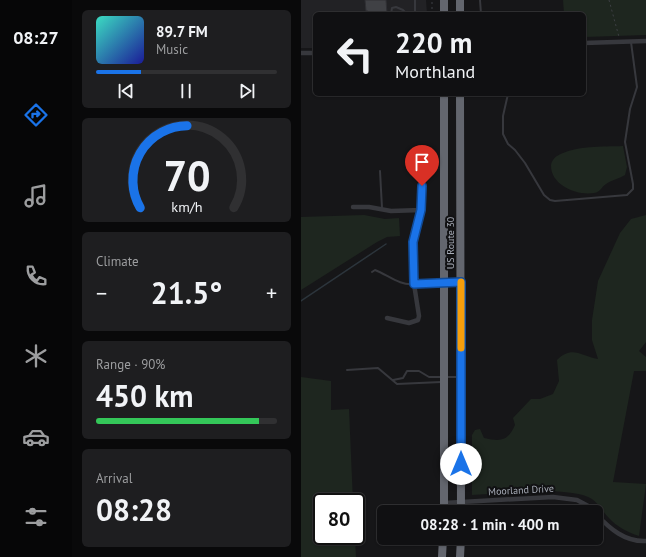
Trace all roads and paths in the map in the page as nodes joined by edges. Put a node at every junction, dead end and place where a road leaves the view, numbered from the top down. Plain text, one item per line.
1 (415, 0) edge
2 (432, 0) edge
3 (444, 0) edge
4 (460, 0) edge
5 (479, 0) edge
6 (609, 0) edge
7 (391, 12) edge
8 (405, 12) edge
9 (416, 12) edge
10 (432, 12) edge
11 (444, 12) edge
12 (460, 12) edge
13 (481, 12) edge
14 (631, 41) junction
15 (646, 41) edge
16 (620, 42) junction
17 (586, 43) edge
18 (301, 53) edge
19 (313, 53) edge
20 (444, 96) edge
21 (460, 96) edge
22 (508, 96) edge
23 (380, 172) dead end
24 (423, 177) dead end
25 (353, 207) dead end
26 (382, 210) junction
27 (421, 210) junction
28 (372, 272) dead end
29 (444, 282) junction
30 (461, 282) junction
31 (414, 284) junction
32 (387, 318) dead end
33 (347, 370) dead end
34 (461, 377) junction
35 (444, 379) junction
36 (393, 380) junction
37 (461, 502) junction
38 (444, 503) joint
39 (586, 505) edge
40 (603, 522) edge
41 (646, 541) edge
42 (443, 545) edge
43 (461, 545) edge
44 (442, 557) edge
45 (460, 557) edge

1 - 9 lane
2 - 10 path
3 - 11 highway
4 - 12 highway
5 - 13 lane
6 - 16 path
7 - 8 lane
14 - 15 street
14 - 16 street
14 - 22 lane
16 - 17 street
18 - 19 street
20 - 29 highway
21 - 30 highway, US Route 30
23 - 26 lane
24 - 27 street
25 - 26 street
26 - 27 street
27 - 31 street
28 - 31 lane
29 - 30 street
29 - 31 street
29 - 35 highway
30 - 34 highway, US Route 30
31 - 32 street
33 - 36 lane
34 - 35 lane
34 - 37 highway, US Route 30
35 - 36 lane
35 - 36 lane
35 - 38 highway
37 - 38 street, Moorland Drive
37 - 39 street, Moorland Drive
40 - 41 street, Moorland Drive
42 - 44 highway
43 - 45 highway

